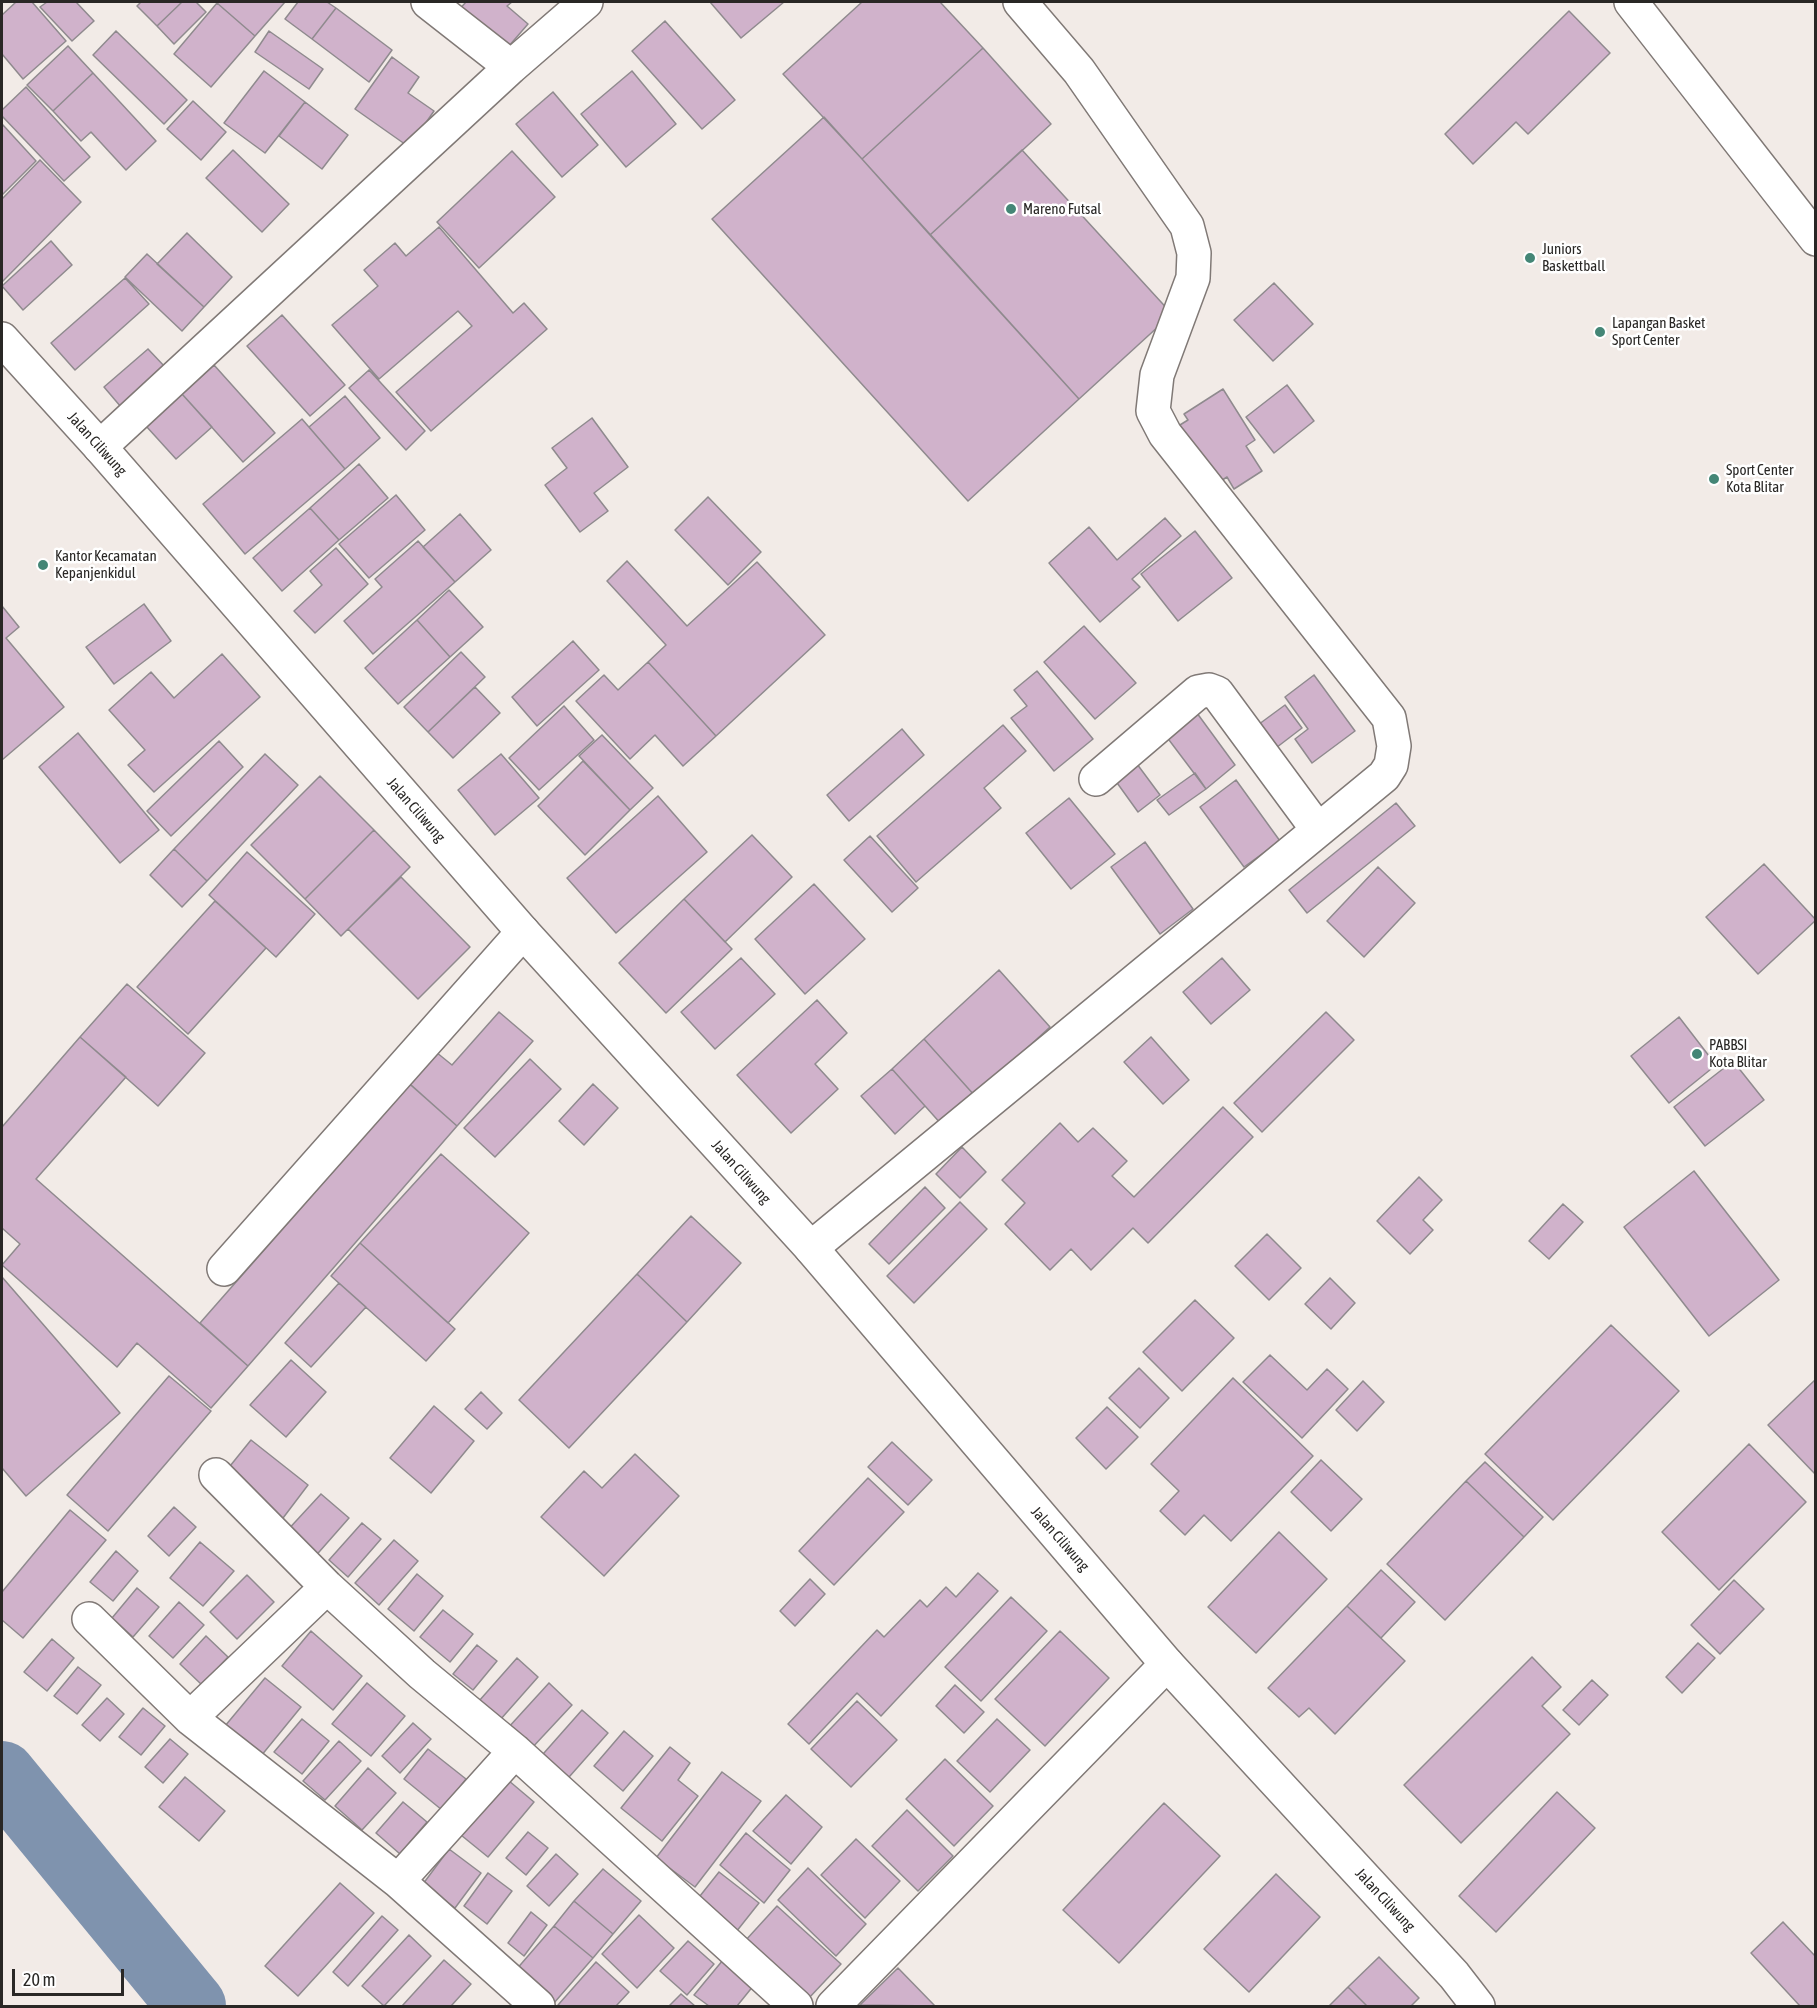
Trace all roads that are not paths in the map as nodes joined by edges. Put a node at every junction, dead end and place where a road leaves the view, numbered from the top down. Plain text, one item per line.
1 (428, 2) edge
2 (586, 2) edge
3 (1020, 2) edge
4 (1631, 2) edge
5 (512, 67) junction
6 (1815, 238) edge
7 (2, 339) edge
8 (100, 447) junction
9 (1096, 779) dead end
10 (1318, 830) junction
11 (523, 932) junction
12 (811, 1248) junction
13 (224, 1269) dead end
14 (216, 1475) dead end
15 (327, 1587) junction
16 (89, 1619) dead end
17 (1167, 1664) junction
18 (190, 1718) junction
19 (515, 1751) junction
20 (398, 1881) junction
21 (538, 2007) edge
22 (796, 2007) edge
23 (833, 2007) edge
24 (1478, 2007) edge

1 - 5 street
2 - 5 street
3 - 10 street
4 - 6 street
5 - 8 street
7 - 8 street, Jalan Ciliwung
8 - 11 street, Jalan Ciliwung
9 - 10 street
10 - 12 street
11 - 12 street, Jalan Ciliwung
11 - 13 street
12 - 17 street, Jalan Ciliwung
14 - 15 street
15 - 18 street
15 - 19 street
16 - 18 street
17 - 23 street
17 - 24 street, Jalan Ciliwung
18 - 20 street
19 - 20 street
19 - 22 street
20 - 21 street

